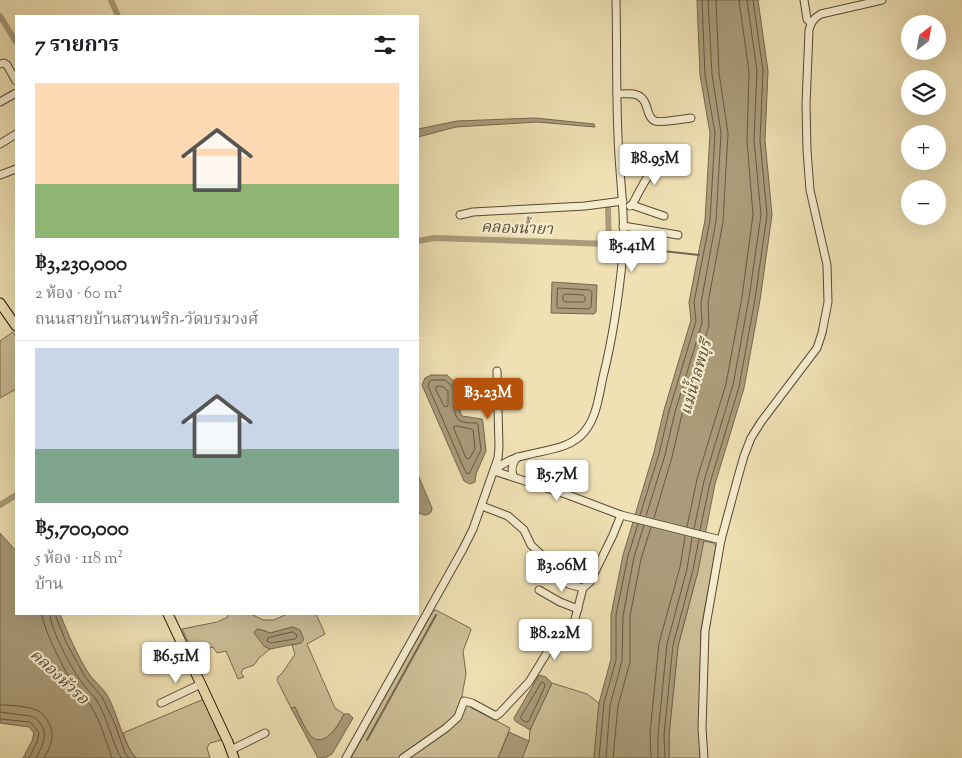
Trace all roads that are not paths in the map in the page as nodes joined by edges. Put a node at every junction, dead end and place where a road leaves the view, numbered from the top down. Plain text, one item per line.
1 (616, 0) edge
2 (804, 0) edge
3 (882, 0) edge
4 (810, 23) junction
5 (0, 64) edge
6 (15, 80) edge
7 (15, 94) edge
8 (617, 94) junction
9 (0, 102) edge
10 (691, 118) dead end
11 (15, 135) edge
12 (0, 144) edge
13 (15, 169) edge
14 (680, 169) dead end
15 (0, 175) edge
16 (623, 201) junction
17 (632, 205) junction
18 (623, 210) junction
19 (460, 215) dead end
20 (664, 216) dead end
21 (623, 226) junction
22 (678, 235) dead end
23 (0, 303) edge
24 (15, 325) edge
25 (497, 371) dead end
26 (517, 457) junction
27 (494, 471) junction
28 (514, 478) junction
29 (482, 506) junction
30 (623, 516) junction
31 (721, 540) junction
32 (583, 588) junction
33 (539, 590) dead end
34 (578, 609) junction
35 (168, 615) edge
36 (201, 684) junction
37 (161, 703) dead end
38 (265, 733) dead end
39 (233, 754) edge
40 (346, 758) edge
41 (403, 758) edge
42 (704, 758) edge

1 - 8 street
2 - 4 street
3 - 4 street
4 - 31 street
5 - 6 street
7 - 9 street
8 - 10 street
8 - 16 street
11 - 12 street
13 - 15 street
14 - 17 street
16 - 18 street
16 - 19 street
17 - 18 street
17 - 20 street
18 - 21 street
21 - 22 street
21 - 26 street
23 - 24 main road
25 - 27 street
26 - 27 street
26 - 28 street
27 - 28 street
27 - 29 street
28 - 30 street
29 - 32 street
29 - 40 street
30 - 31 street
30 - 32 street
31 - 42 street
32 - 34 street
33 - 34 street
34 - 41 street
35 - 36 main road
36 - 37 street
36 - 39 main road
38 - 39 street

